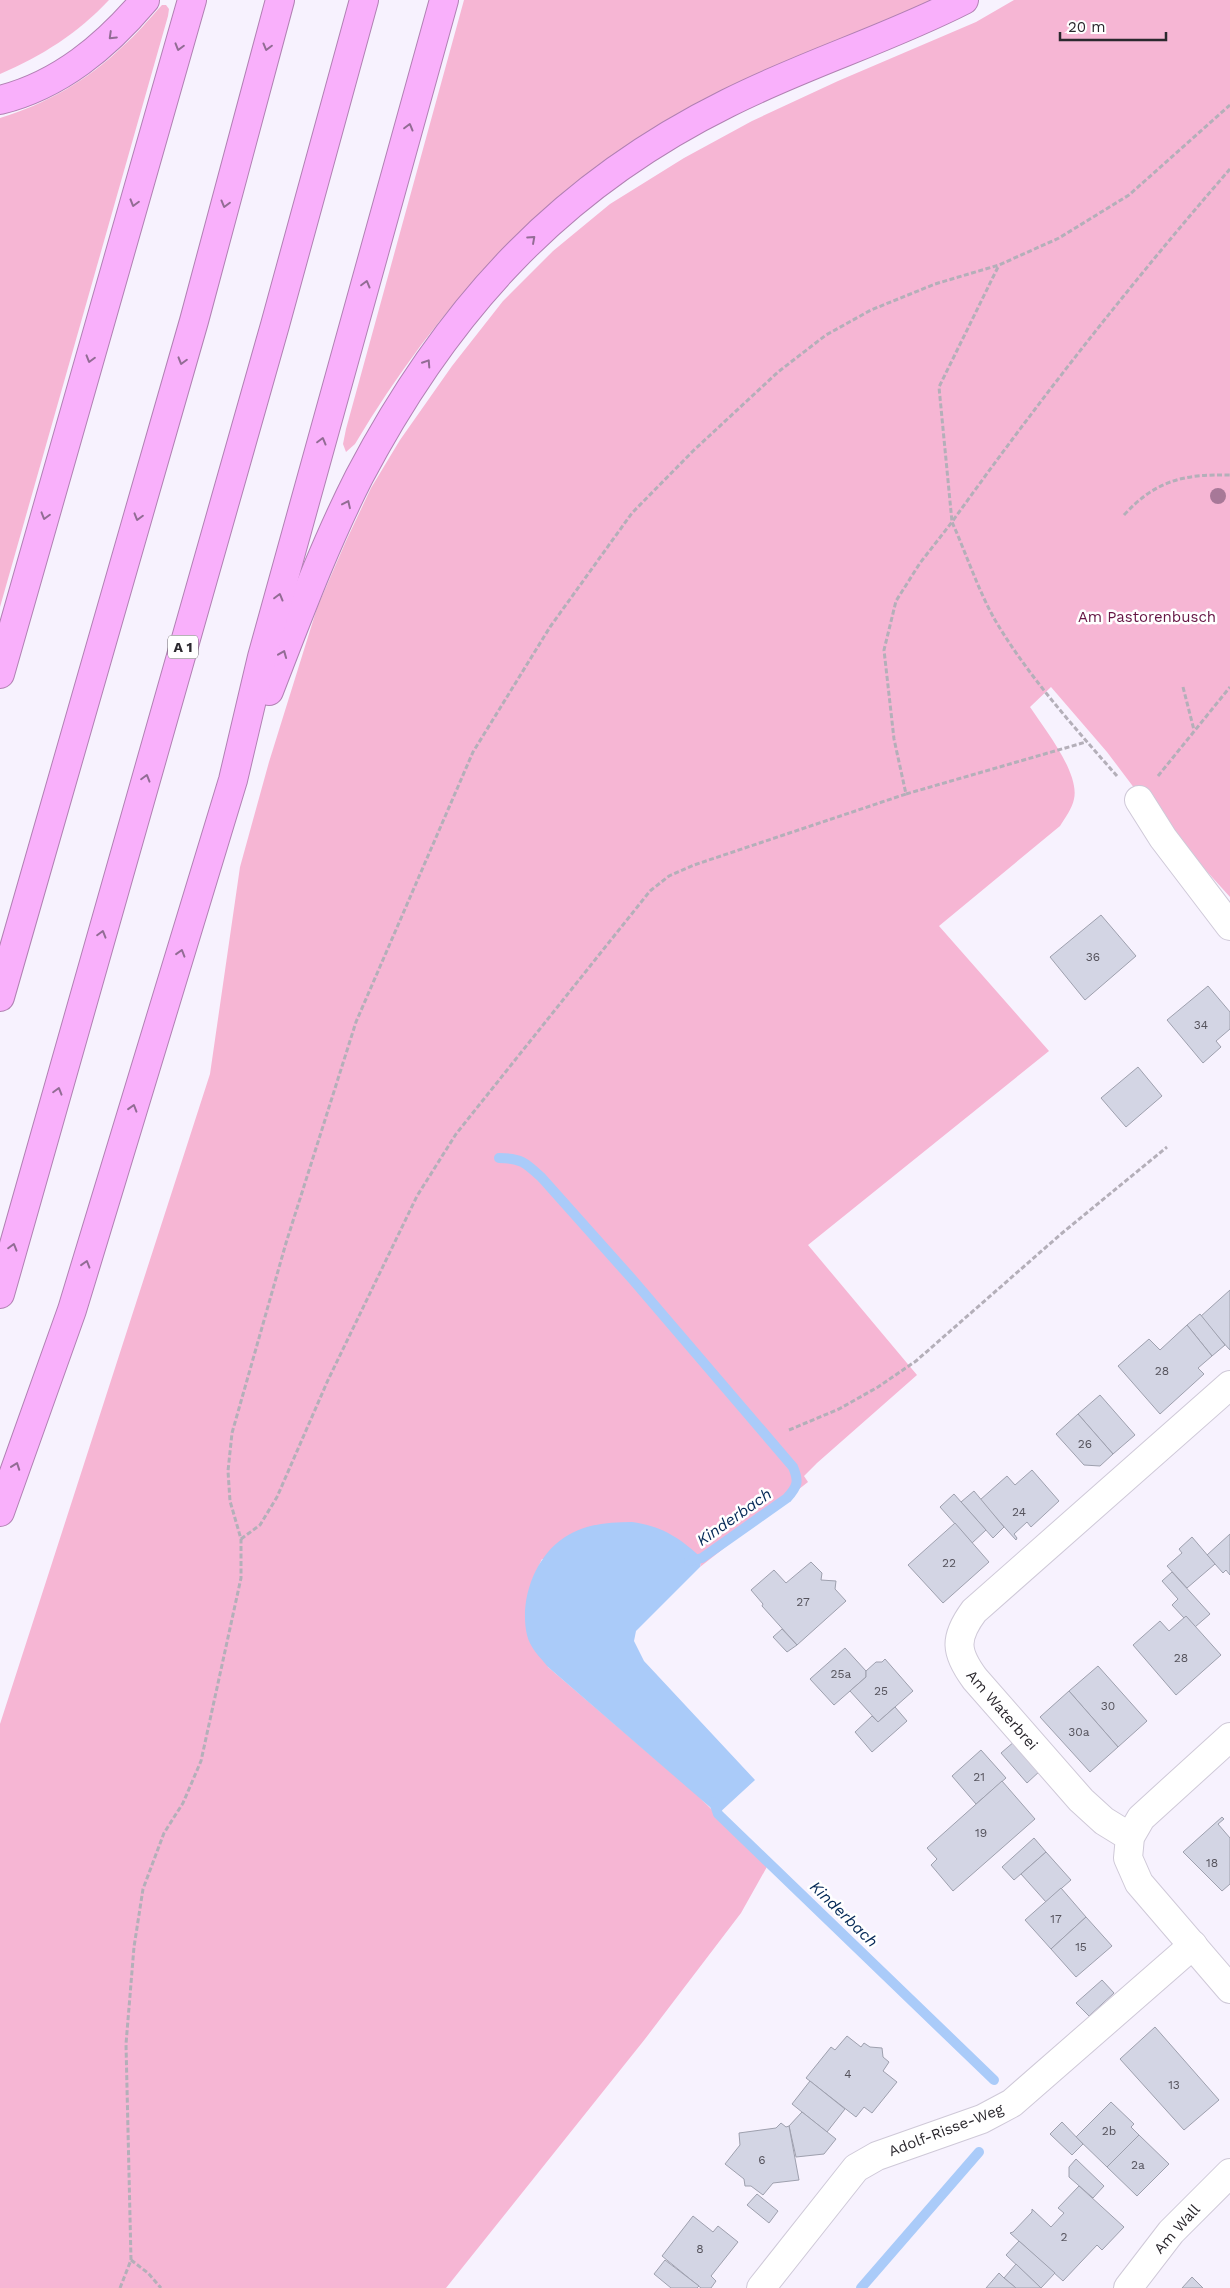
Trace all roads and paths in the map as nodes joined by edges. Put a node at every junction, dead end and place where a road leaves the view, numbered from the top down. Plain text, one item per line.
1 (145, 0) edge
2 (192, 0) edge
3 (280, 0) edge
4 (364, 0) edge
5 (444, 0) edge
6 (964, 0) edge
7 (0, 100) edge
8 (1230, 105) edge
9 (1230, 169) edge
10 (999, 265) junction
11 (1230, 475) edge
12 (1124, 515) dead end
13 (952, 522) junction
14 (0, 674) edge
15 (1183, 687) dead end
16 (1230, 687) edge
17 (1195, 730) junction
18 (1086, 742) junction
19 (233, 780) junction
20 (906, 794) junction
21 (1138, 800) junction
22 (1230, 926) edge
23 (0, 997) edge
24 (1167, 1147) dead end
25 (0, 1294) edge
26 (1230, 1385) edge
27 (789, 1430) dead end
28 (0, 1512) edge
29 (241, 1539) junction
30 (1230, 1737) edge
31 (1130, 1838) junction
32 (1193, 1945) junction
33 (1230, 1989) edge
34 (1230, 2173) edge
35 (131, 2260) junction
36 (120, 2288) edge
37 (161, 2288) edge
38 (761, 2288) edge
39 (1128, 2288) edge

1 -> 7 highway
2 -> 14 highway
3 -> 23 highway
25 -> 4 highway, A 1
19 -> 5 highway
19 -> 6 highway
8 - 10 path
9 - 13 path
10 - 13 path
10 - 29 path
11 - 12 path
13 - 18 path
13 - 20 path
15 - 17 path
16 - 17 path
17 - 21 path
18 - 20 path
18 - 21 path
28 -> 19 highway
20 - 29 path
21 - 22 street
24 - 27 path
26 - 31 street, Am Waterbrei
29 - 35 path
30 - 31 street
31 - 32 street
32 - 33 street
32 - 38 street, Adolf-Risse-Weg
34 - 39 street, Am Wall
35 - 36 path
35 - 37 path

